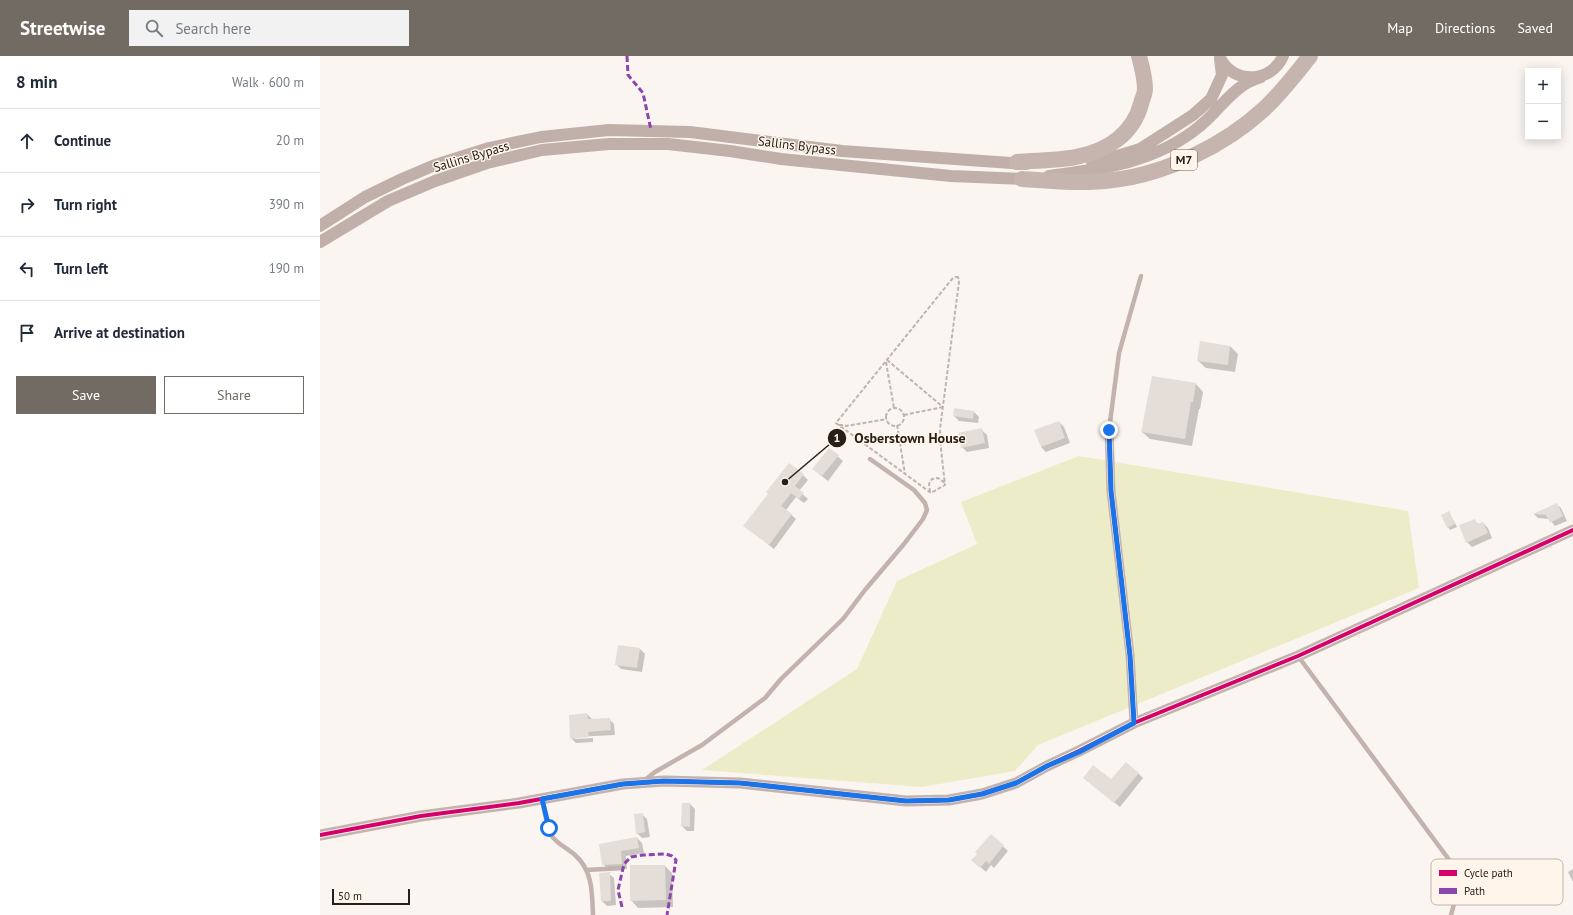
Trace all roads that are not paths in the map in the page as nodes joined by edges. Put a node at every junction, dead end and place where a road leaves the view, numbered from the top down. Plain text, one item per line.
1 (1138, 56) edge
2 (1283, 56) edge
3 (1310, 56) edge
4 (1220, 58) edge
5 (1261, 77) junction
6 (1016, 162) junction
7 (1022, 179) junction
8 (320, 226) edge
9 (320, 242) edge
10 (1141, 276) dead end
11 (1109, 430) joint
12 (870, 459) dead end
13 (1573, 530) edge
14 (1298, 656) junction
15 (1134, 723) junction
16 (643, 783) junction
17 (542, 799) junction
18 (320, 835) edge
19 (1449, 859) edge
20 (623, 868) dead end
21 (586, 870) junction
22 (1454, 905) edge
23 (594, 915) edge
24 (1451, 915) edge

1 - 6 highway
2 - 5 main road, Sallins Bypass
3 - 7 highway, M7
4 - 5 main road
4 - 6 main road, Sallins Bypass
5 - 7 main road, Sallins Bypass
6 - 8 main road, Sallins Bypass
7 - 9 main road, Sallins Bypass
10 - 11 lane
11 - 15 street
12 - 16 lane
13 - 14 street
14 - 15 street
14 - 19 lane
15 - 16 street
16 - 17 street
17 - 18 street
17 - 21 lane
20 - 21 lane
21 - 23 lane
22 - 24 lane

